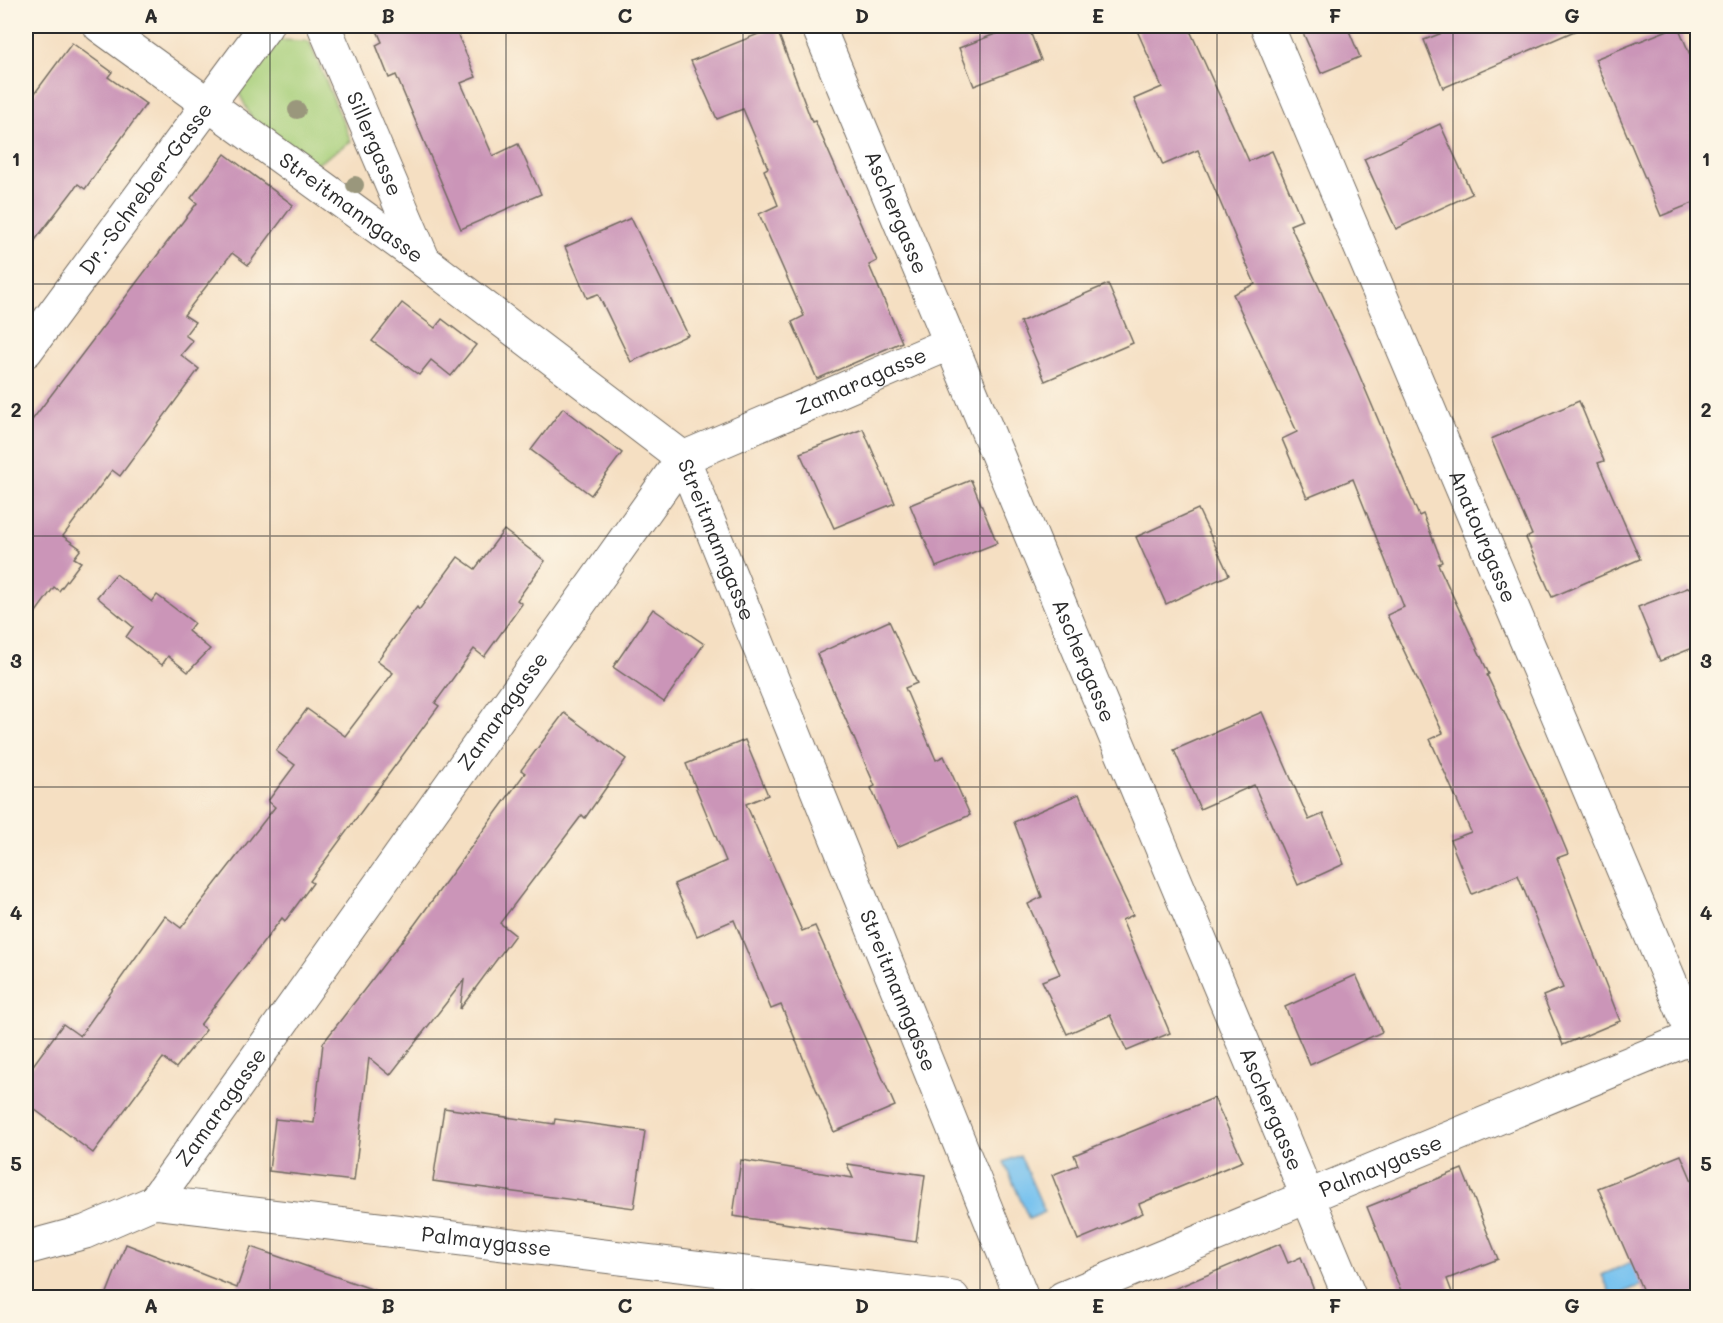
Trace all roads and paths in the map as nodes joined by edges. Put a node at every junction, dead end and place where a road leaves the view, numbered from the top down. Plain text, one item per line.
1 (100, 26) edge
2 (266, 26) edge
3 (324, 26) edge
4 (818, 26) edge
5 (1267, 26) edge
6 (207, 105) junction
7 (424, 261) junction
8 (951, 343) junction
9 (26, 351) edge
10 (683, 458) junction
11 (1696, 1039) edge
12 (1308, 1197) junction
13 (154, 1202) junction
14 (26, 1248) edge
15 (953, 1298) edge
16 (1022, 1298) edge
17 (1063, 1298) edge
18 (1350, 1298) edge

1 - 6 street, Streitmanngasse
2 - 6 street, Dr.-Schreber-Gasse
3 - 7 street, Sillergasse
4 - 8 street, Aschergasse
5 - 11 street, Anatourgasse
6 - 7 street, Streitmanngasse
6 - 9 street, Dr.-Schreber-Gasse
7 - 10 street, Streitmanngasse
8 - 10 street, Zamaragasse
8 - 12 street, Aschergasse
10 - 13 street, Zamaragasse
10 - 16 street, Streitmanngasse
11 - 12 street, Palmaygasse
12 - 17 street, Palmaygasse
12 - 18 street, Aschergasse
13 - 14 street
13 - 15 street, Palmaygasse

